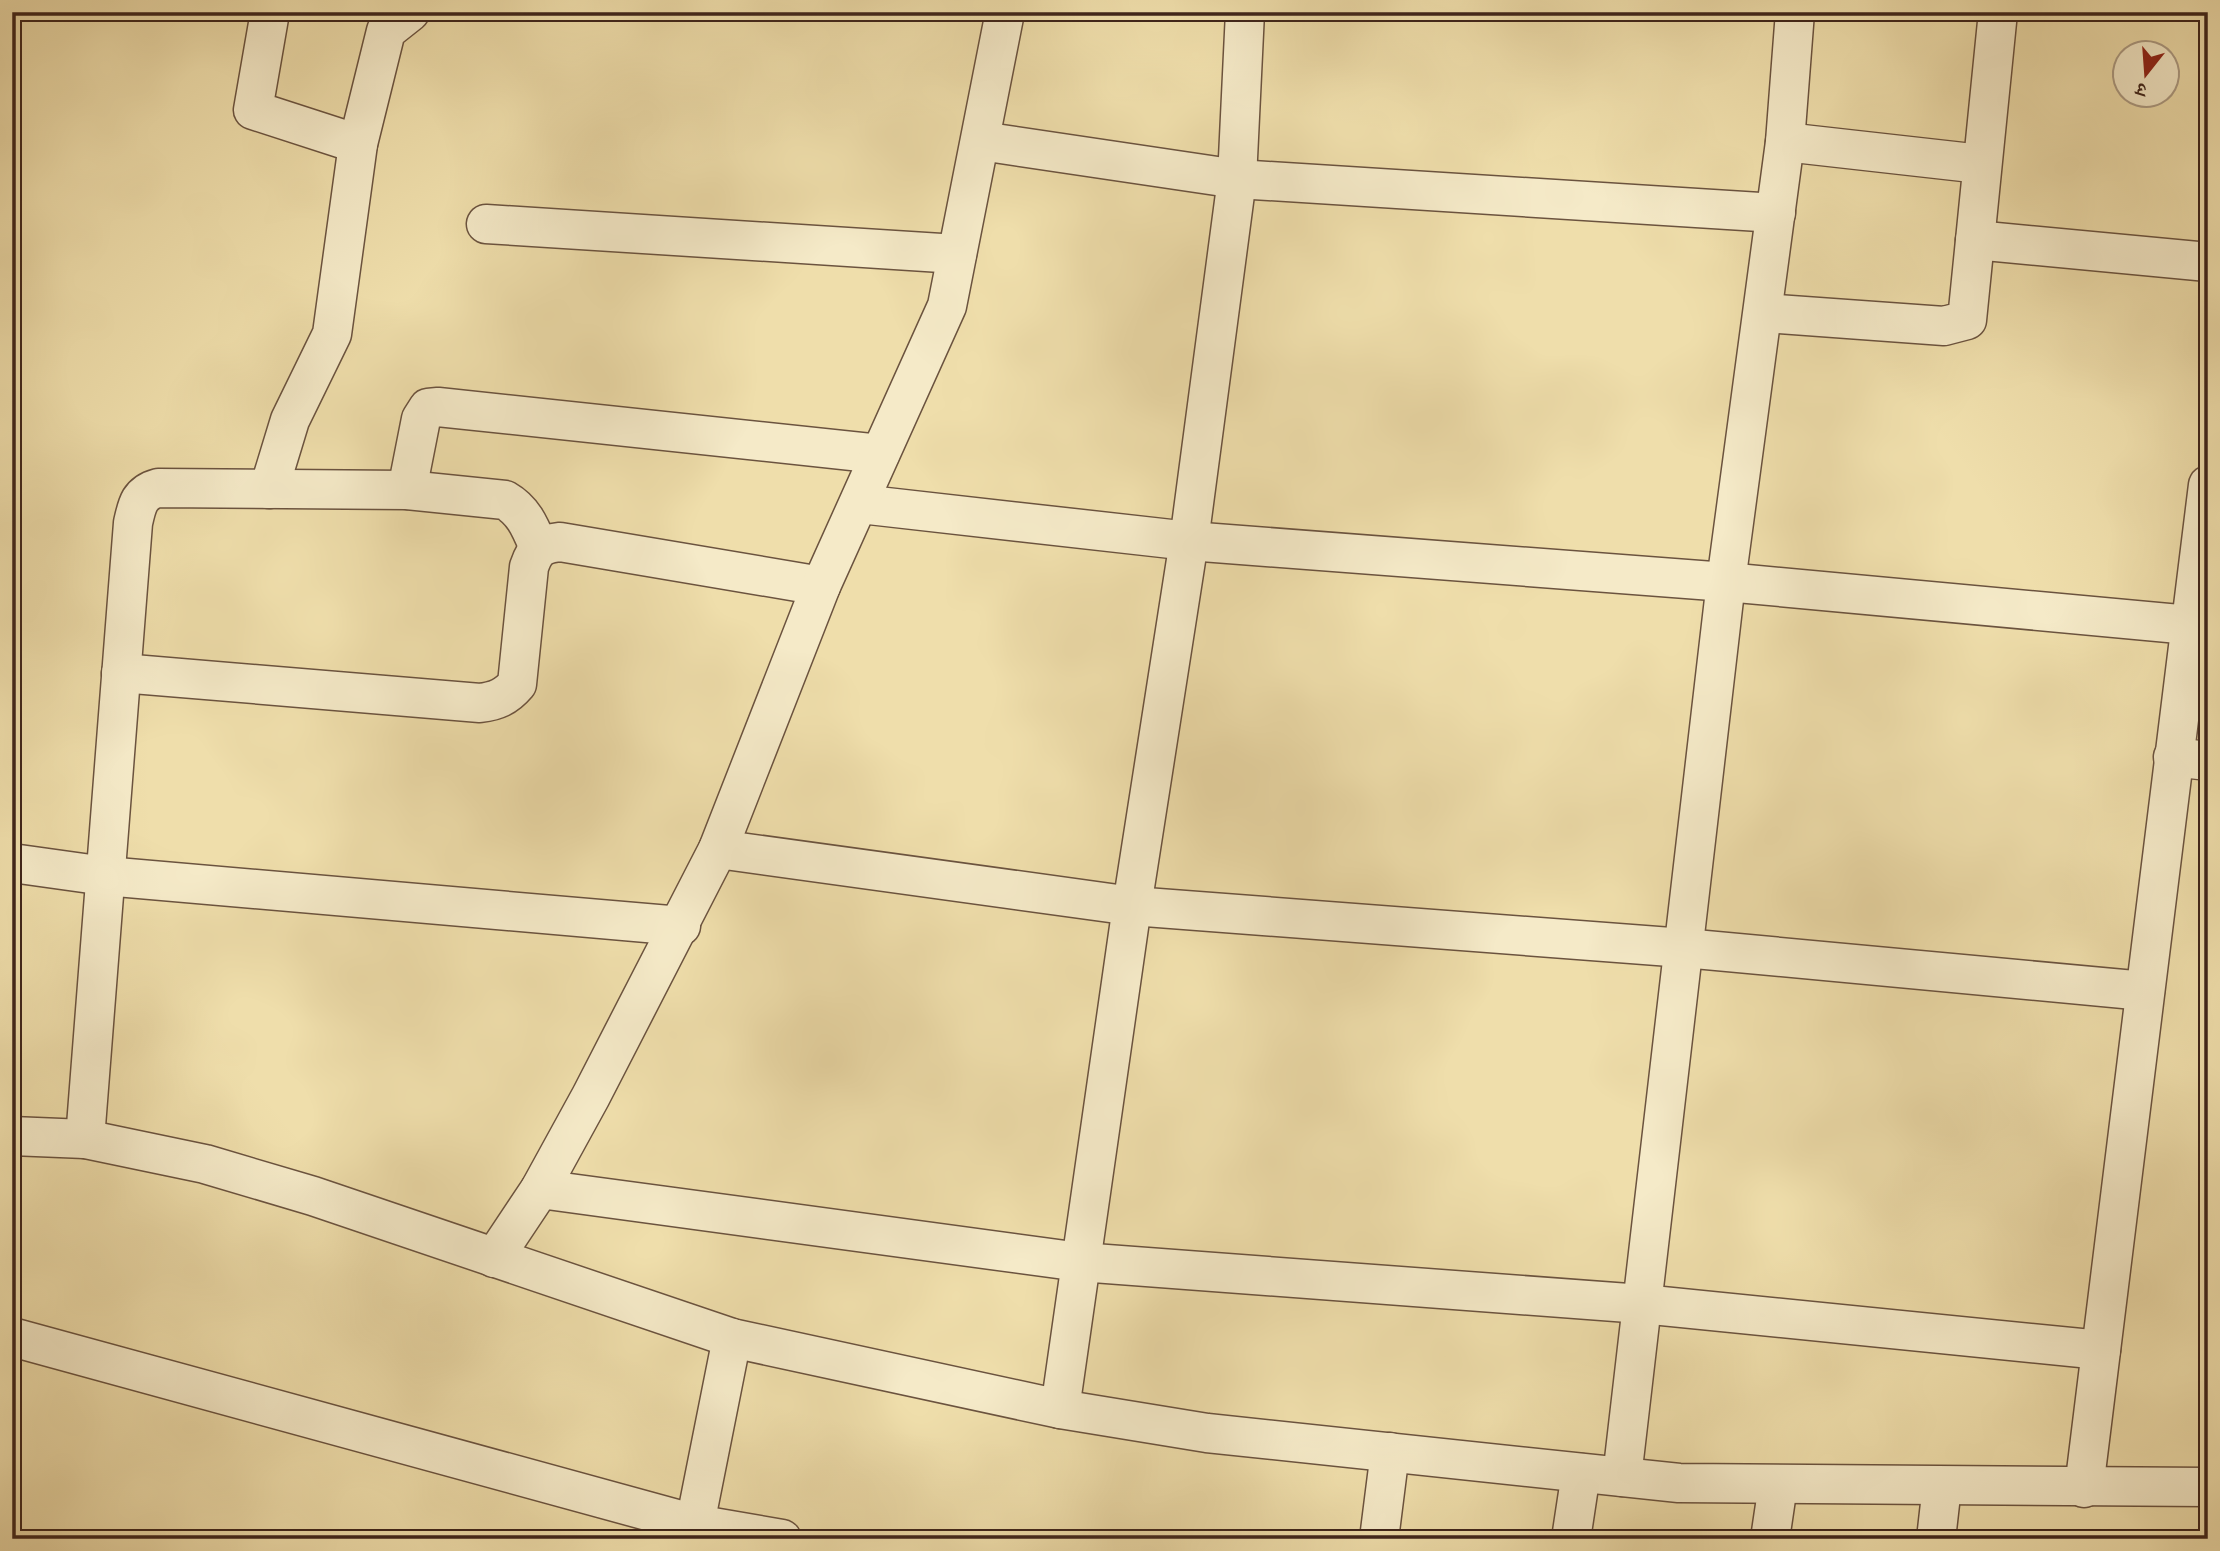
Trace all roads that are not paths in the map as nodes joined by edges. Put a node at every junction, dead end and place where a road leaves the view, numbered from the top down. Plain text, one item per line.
1 (270, 12) edge
2 (410, 12) edge
3 (1005, 12) edge
4 (1244, 12) edge
5 (1795, 12) edge
6 (1998, 12) edge
7 (981, 141) junction
8 (1785, 142) junction
9 (358, 144) junction
10 (1982, 164) junction
11 (1237, 179) junction
12 (1776, 213) junction
13 (486, 224) dead end
14 (1975, 240) junction
15 (957, 254) junction
16 (2208, 262) edge
17 (1764, 313) junction
18 (880, 454) junction
19 (2208, 485) edge
20 (269, 489) junction
21 (407, 491) junction
22 (860, 504) junction
23 (1189, 541) junction
24 (539, 548) junction
25 (1726, 582) junction
26 (821, 586) junction
27 (2190, 625) junction
28 (121, 673) junction
29 (2191, 759) edge
30 (718, 849) junction
31 (12, 863) edge
32 (105, 876) junction
33 (1132, 906) junction
34 (681, 926) junction
35 (1684, 948) junction
36 (2145, 991) junction
37 (12, 1136) edge
38 (85, 1139) junction
39 (540, 1189) junction
40 (494, 1258) junction
41 (1080, 1262) junction
42 (1642, 1304) junction
43 (12, 1337) edge
44 (732, 1338) junction
45 (2101, 1350) junction
46 (1060, 1409) junction
47 (1390, 1452) junction
48 (1581, 1473) junction
49 (1622, 1477) junction
50 (1778, 1485) junction
51 (1942, 1486) junction
52 (2208, 1487) edge
53 (2084, 1488) junction
54 (693, 1531) edge
55 (782, 1539) edge
56 (1378, 1539) edge
57 (1571, 1539) edge
58 (1770, 1539) edge
59 (1936, 1539) edge

1 - 9 street
2 - 9 street
3 - 7 street
4 - 11 street
5 - 8 street
6 - 10 street
7 - 11 street
7 - 15 street
8 - 10 street
8 - 12 street
9 - 20 street
10 - 14 street
11 - 12 street
11 - 23 street
12 - 17 street
13 - 15 street
14 - 16 street
14 - 17 street
15 - 18 street
17 - 25 street
18 - 21 street
18 - 22 street
19 - 27 street
20 - 21 street
20 - 28 street
21 - 24 street
22 - 23 street
22 - 26 street
23 - 25 street
23 - 33 street
24 - 26 street
24 - 28 street
25 - 27 street
25 - 35 street
26 - 30 street
27 - 29 street
28 - 32 street
29 - 36 street
30 - 33 street
30 - 34 street
31 - 32 street
32 - 34 street
32 - 38 street
33 - 35 street
33 - 41 street
34 - 39 street
35 - 36 street
35 - 42 street
36 - 45 street
37 - 38 street
38 - 40 street
39 - 40 street
39 - 41 street
40 - 44 street
41 - 42 street
41 - 46 street
42 - 45 street
42 - 49 street
43 - 54 street
44 - 46 street
44 - 54 street
45 - 53 street
46 - 47 street
47 - 48 street
47 - 56 street
48 - 49 street
48 - 57 street
49 - 50 street
50 - 51 street
50 - 58 street
51 - 53 street
51 - 59 street
52 - 53 street
54 - 55 street

